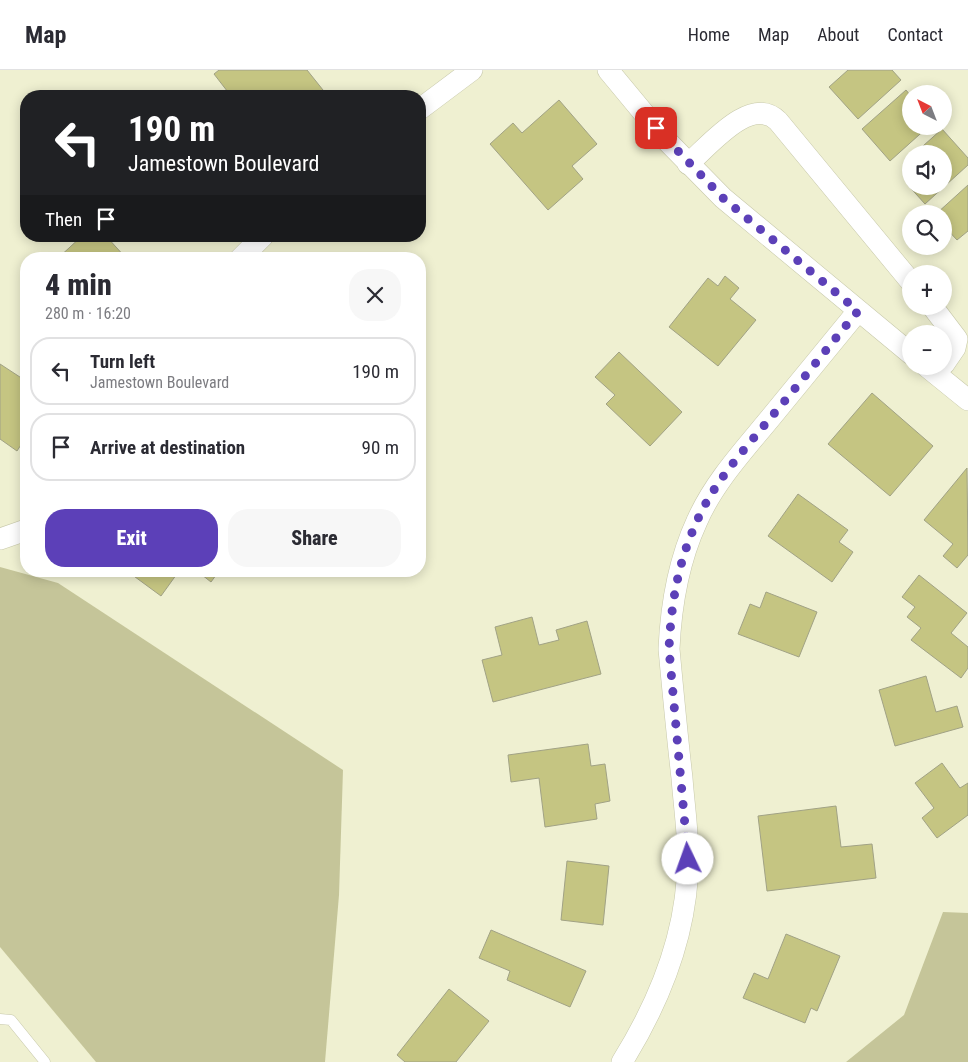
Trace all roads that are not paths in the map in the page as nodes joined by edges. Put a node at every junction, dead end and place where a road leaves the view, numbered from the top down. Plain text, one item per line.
1 (472, 70) edge
2 (608, 70) edge
3 (426, 104) edge
4 (688, 164) junction
5 (257, 242) edge
6 (247, 252) edge
7 (902, 271) edge
8 (858, 311) junction
9 (939, 315) edge
10 (946, 325) edge
11 (952, 332) edge
12 (902, 347) edge
13 (952, 351) edge
14 (944, 375) edge
15 (968, 400) edge
16 (20, 532) edge
17 (0, 539) edge
18 (0, 1019) edge
19 (45, 1062) edge
20 (622, 1062) edge

1 - 3 street
2 - 4 street
4 - 7 street
4 - 8 street
5 - 6 street
8 - 12 street
8 - 20 street
9 - 10 street
11 - 13 street
14 - 15 street
16 - 17 street
18 - 19 lane

